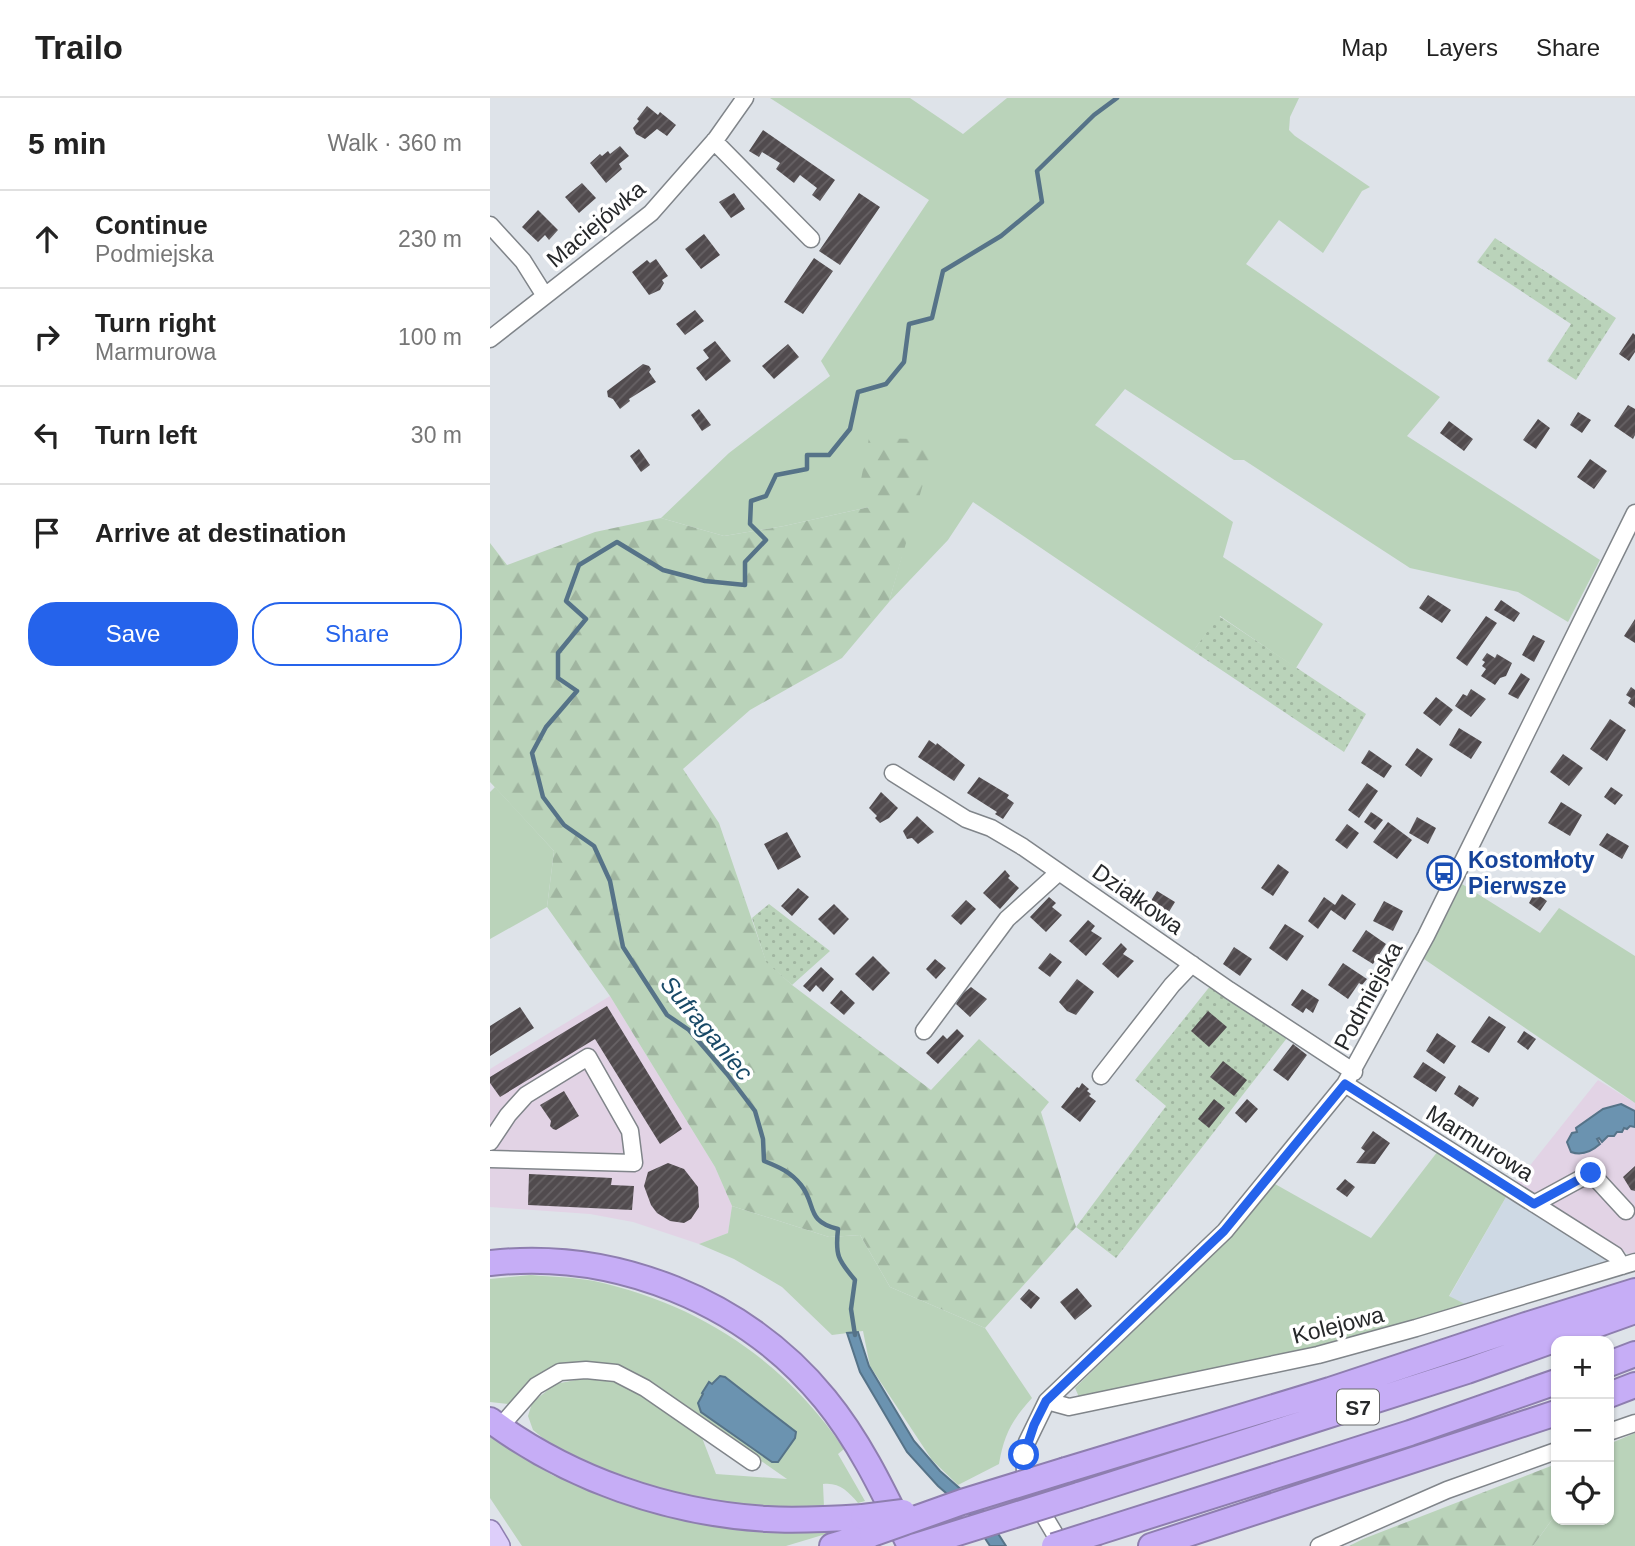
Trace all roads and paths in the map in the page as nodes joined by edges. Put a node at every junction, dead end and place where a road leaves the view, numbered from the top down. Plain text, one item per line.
1 (745, 98) edge
2 (714, 141) junction
3 (490, 225) edge
4 (811, 239) dead end
5 (545, 296) junction
6 (490, 339) edge
7 (1635, 513) edge
8 (892, 773) dead end
9 (1059, 872) junction
10 (1192, 964) junction
11 (924, 1031) dead end
12 (1101, 1076) dead end
13 (1350, 1078) junction
14 (490, 1142) edge
15 (490, 1159) edge
16 (1534, 1204) junction
17 (1626, 1211) dead end
18 (490, 1263) edge
19 (1629, 1264) edge
20 (1635, 1291) edge
21 (1635, 1311) edge
22 (1635, 1354) edge
23 (1614, 1362) edge
24 (1551, 1384) edge
25 (1635, 1385) edge
26 (1614, 1393) edge
27 (1046, 1401) junction
28 (1551, 1415) edge
29 (1635, 1423) edge
30 (495, 1424) edge
31 (1614, 1431) edge
32 (1551, 1453) edge
33 (752, 1462) dead end
34 (1308, 1496) junction
35 (867, 1525) junction
36 (490, 1531) edge
37 (499, 1546) edge
38 (832, 1546) edge
39 (910, 1546) edge
40 (916, 1546) edge
41 (1054, 1546) edge
42 (1062, 1546) edge
43 (1151, 1546) edge
44 (1202, 1546) edge
45 (1319, 1546) edge

1 - 2 street, Maciejówka
2 - 4 street
2 - 5 street, Maciejówka
3 - 5 street
5 - 6 street, Maciejówka
7 - 13 street, Podmiejska
8 - 9 street, Działkowa
9 - 10 street, Działkowa
9 - 11 street
10 - 12 street
10 - 13 street, Działkowa
13 - 16 street, Marmurowa
13 - 27 street, Podmiejska
14 - 15 street
16 - 17 street
16 - 19 street, Marmurowa
18 - 39 highway
19 - 27 street, Kolejowa
20 - 35 highway, bridge
21 - 40 highway, S7, bridge
22 - 23 highway
24 - 41 highway, S7, bridge
25 - 26 highway
27 - 42 street, Podmiejska
28 - 34 highway
29 - 31 street
30 - 33 street
30 - 35 highway
32 - 45 street
34 - 43 highway
34 - 44 highway
35 - 38 highway
36 - 37 main road

